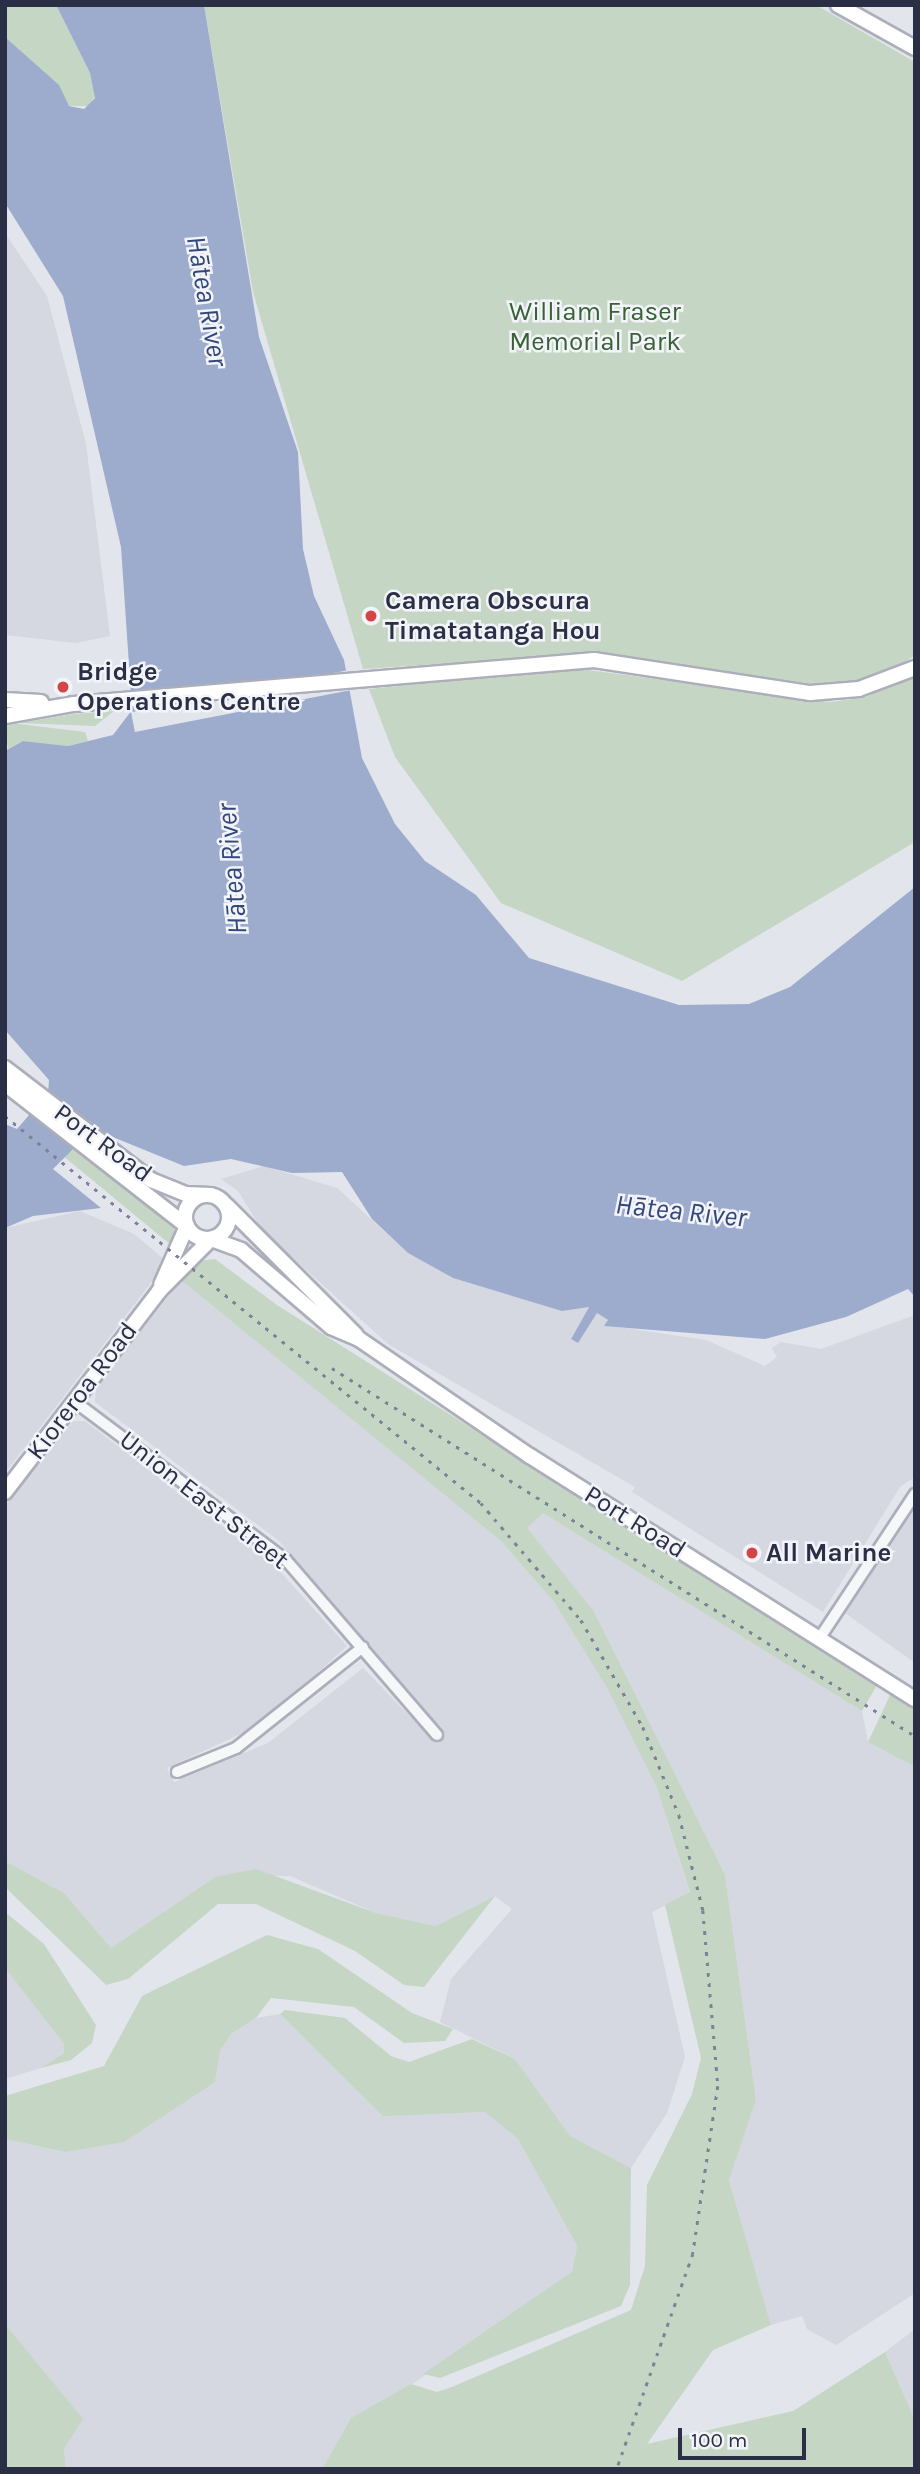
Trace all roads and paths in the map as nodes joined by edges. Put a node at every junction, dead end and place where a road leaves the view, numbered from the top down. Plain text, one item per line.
1 (838, 5) edge
2 (915, 48) edge
3 (915, 667) edge
4 (5, 700) edge
5 (74, 704) junction
6 (5, 716) edge
7 (5, 1068) edge
8 (12, 1084) edge
9 (105, 1156) junction
10 (211, 1195) junction
11 (227, 1206) junction
12 (187, 1226) junction
13 (211, 1238) junction
14 (159, 1291) junction
15 (359, 1339) junction
16 (74, 1401) junction
17 (5, 1492) edge
18 (915, 1494) edge
19 (820, 1639) junction
20 (363, 1647) junction
21 (915, 1699) edge
22 (437, 1735) dead end
23 (177, 1772) dead end

1 - 2 main road
3 - 5 main road
4 - 5 main road
5 - 6 main road
7 - 8 main road, Port Road
8 - 9 main road, Port Road
9 - 10 main road, Port Road
9 - 12 main road, Port Road
10 - 11 main road, Port Road
10 - 12 main road
11 - 13 main road
11 - 15 main road, Port Road
12 - 13 main road, Port Road
12 - 14 main road, Kioreroa Road
13 - 14 main road, Kioreroa Road
13 - 15 main road, Port Road
14 - 16 main road, Kioreroa Road
15 - 19 main road, Port Road
16 - 17 main road, Kioreroa Road
16 - 20 street, Union East Street
18 - 19 street
19 - 21 main road, Port Road
20 - 22 street, Union East Street
20 - 23 street

